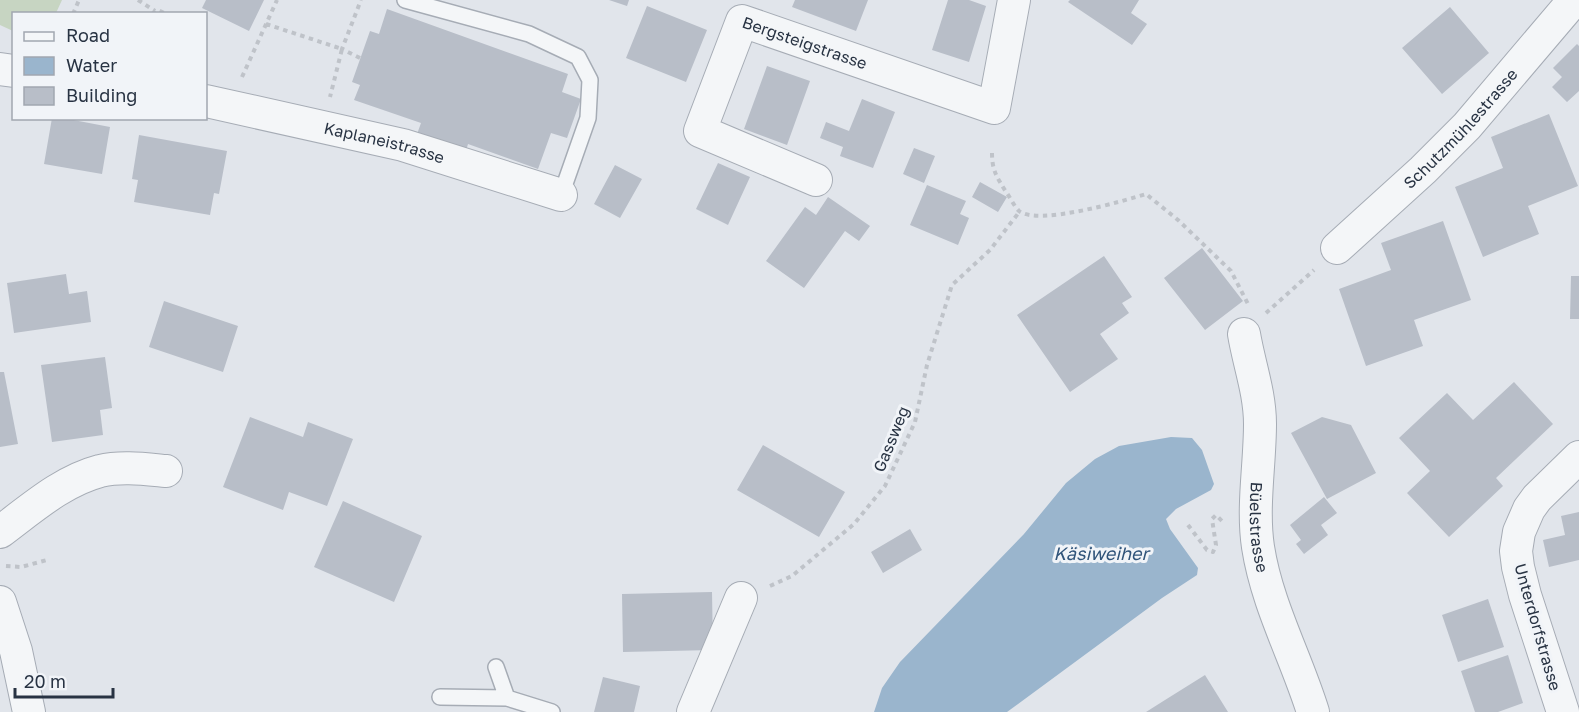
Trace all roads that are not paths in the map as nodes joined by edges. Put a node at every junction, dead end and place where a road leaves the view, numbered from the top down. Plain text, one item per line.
1 (405, 0) edge
2 (1014, 0) edge
3 (1574, 0) edge
4 (207, 101) edge
5 (816, 180) dead end
6 (561, 195) joint
7 (1337, 248) road end
8 (1244, 334) road end
9 (1579, 457) edge
10 (166, 471) dead end
11 (0, 532) edge
12 (741, 597) road end
13 (0, 602) edge
14 (496, 667) dead end
15 (440, 697) dead end
16 (507, 698) junction
17 (29, 712) edge
18 (552, 712) edge
19 (693, 712) edge
20 (1313, 712) edge
21 (1563, 712) edge

1 - 6 lane
2 - 5 street, Bergsteigstrasse
3 - 7 street, Schutzmühlestrasse
4 - 6 street, Kaplaneistrasse
8 - 20 street, Büelstrasse
9 - 21 street, Unterdorfstrasse
10 - 11 street
12 - 19 street
13 - 17 street
14 - 16 lane
15 - 16 lane
16 - 18 lane

